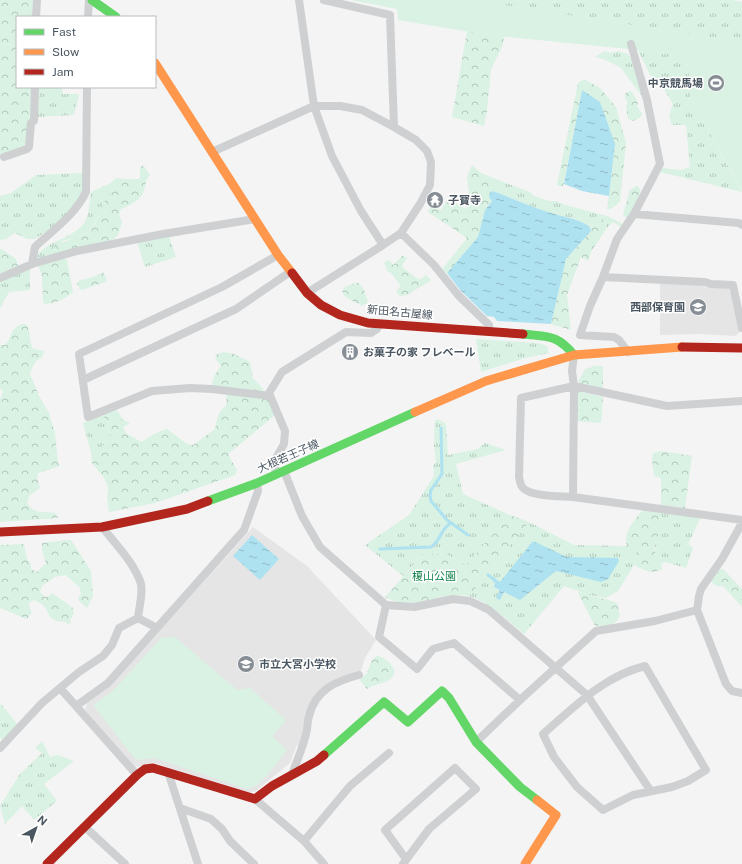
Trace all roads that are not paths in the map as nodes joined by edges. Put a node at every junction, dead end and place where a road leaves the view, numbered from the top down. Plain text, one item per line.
1 (37, 0) edge
2 (90, 0) edge
3 (300, 0) edge
4 (324, 0) edge
5 (36, 16) edge
6 (88, 16) edge
7 (114, 16) edge
8 (631, 44) dead end
9 (156, 66) edge
10 (35, 88) edge
11 (87, 88) edge
12 (314, 106) junction
13 (394, 127) junction
14 (212, 152) junction
15 (4, 157) dead end
16 (634, 214) junction
17 (255, 219) junction
18 (742, 225) edge
19 (401, 233) junction
20 (383, 245) junction
21 (278, 255) junction
22 (32, 264) junction
23 (290, 272) junction
24 (603, 277) junction
25 (0, 278) edge
26 (307, 293) junction
27 (380, 324) junction
28 (742, 328) edge
29 (489, 332) junction
30 (742, 348) edge
31 (628, 352) junction
32 (574, 355) junction
33 (83, 380) junction
34 (574, 386) junction
35 (270, 396) junction
36 (742, 401) edge
37 (280, 473) junction
38 (257, 483) junction
39 (573, 497) junction
40 (742, 521) edge
41 (102, 527) junction
42 (0, 532) edge
43 (386, 605) junction
44 (697, 610) junction
45 (138, 618) junction
46 (157, 628) junction
47 (556, 667) junction
48 (359, 675) dead end
49 (60, 688) junction
50 (742, 693) edge
51 (587, 695) junction
52 (520, 700) junction
53 (76, 706) junction
54 (476, 742) junction
55 (0, 748) edge
56 (389, 753) dead end
57 (168, 772) junction
58 (137, 775) junction
59 (292, 775) junction
60 (650, 790) junction
61 (255, 799) junction
62 (180, 808) junction
63 (85, 827) junction
64 (304, 841) junction
65 (404, 861) edge
66 (320, 863) edge
67 (47, 864) edge
68 (125, 864) edge
69 (198, 864) edge
70 (254, 864) edge
71 (525, 864) edge

1 - 5 street
2 - 6 street
2 - 7 street
3 - 12 street
4 - 13 street
8 - 16 street
9 - 14 street, 新田名古屋線
10 - 15 street
11 - 22 street
12 - 13 street
12 - 14 street
12 - 20 street
13 - 19 street
14 - 17 street, 新田名古屋線
16 - 18 street
16 - 24 street
17 - 21 street, 新田名古屋線
17 - 22 street
19 - 20 street
19 - 29 street
20 - 26 street
21 - 23 street, 新田名古屋線
21 - 33 street
22 - 25 street
23 - 26 street, 新田名古屋線
23 - 33 street
24 - 28 street
24 - 31 street
26 - 27 street, 新田名古屋線
27 - 29 street, 新田名古屋線
27 - 35 street
29 - 32 street, 新田名古屋線
30 - 31 street
31 - 32 street
32 - 34 street
32 - 37 street, 大根若王子線
33 - 35 street
34 - 36 street
34 - 39 street
34 - 39 street
35 - 37 street
37 - 38 street, 大根若王子線
37 - 43 street
38 - 41 street, 大根若王子線
38 - 46 street
39 - 40 street
40 - 44 street
41 - 42 street, 大根若王子線
41 - 45 street
43 - 47 street
43 - 52 street
44 - 47 street
44 - 50 street
45 - 46 street
45 - 49 street
46 - 53 street
47 - 51 street
47 - 52 street
48 - 59 street
49 - 53 street
49 - 55 street
51 - 60 street
51 - 60 street
51 - 60 street
52 - 54 street
53 - 58 street
54 - 59 street
54 - 71 street
56 - 64 street
57 - 58 street
57 - 61 street
57 - 62 street
58 - 63 street
59 - 61 street
61 - 64 street
62 - 69 street
62 - 70 street
63 - 67 street
63 - 68 street
64 - 66 street
65 - 65 street

